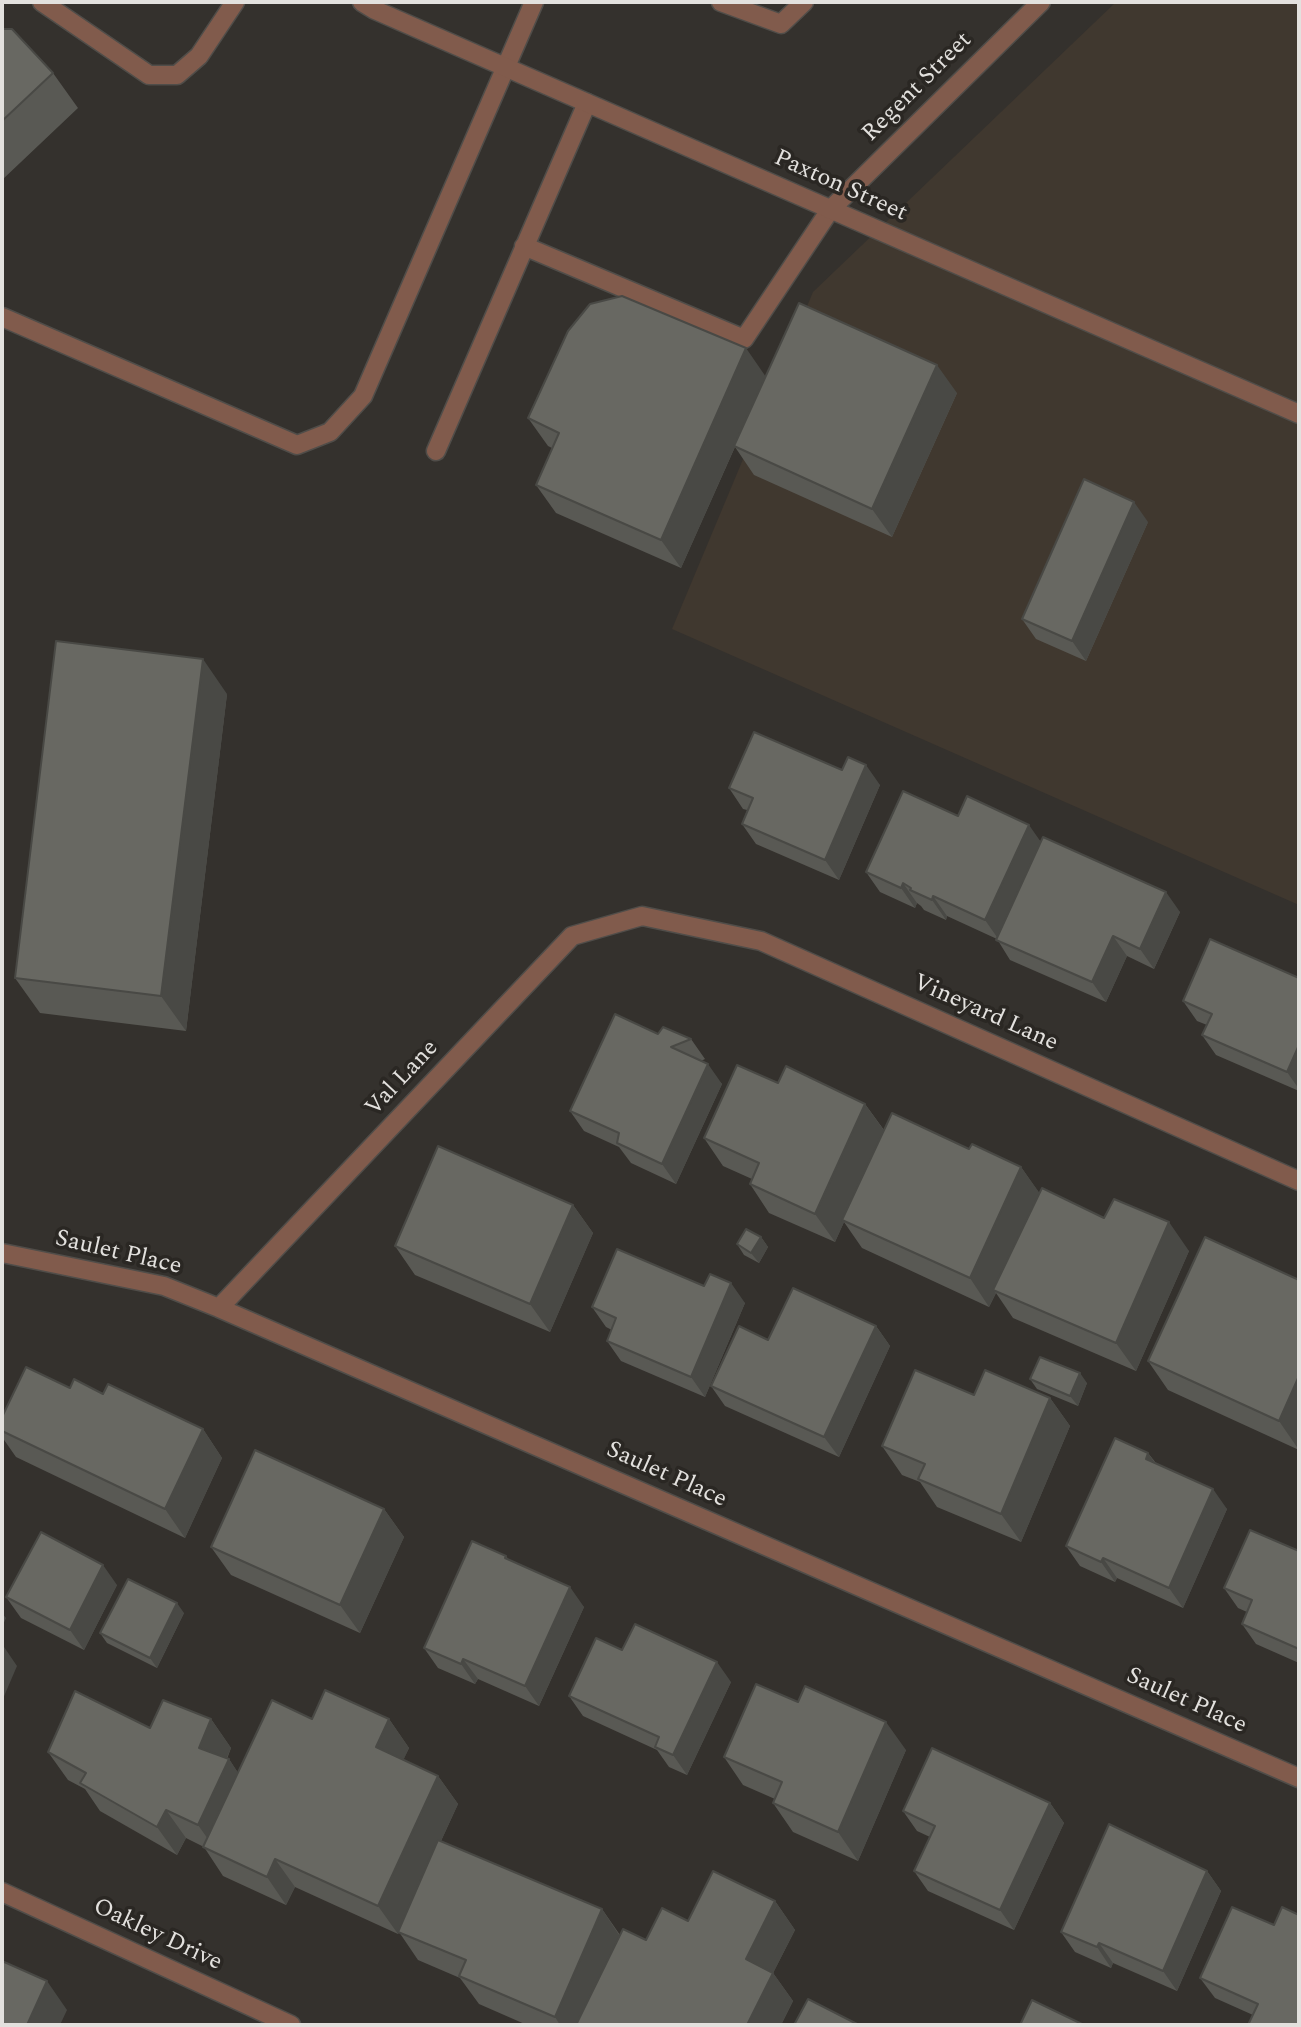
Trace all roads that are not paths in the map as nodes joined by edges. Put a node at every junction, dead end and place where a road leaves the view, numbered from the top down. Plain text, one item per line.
1 (42, 2) edge
2 (235, 2) edge
3 (362, 2) edge
4 (534, 2) edge
5 (721, 2) edge
6 (804, 2) edge
7 (1041, 2) edge
8 (505, 67) junction
9 (587, 103) junction
10 (830, 210) junction
11 (524, 246) junction
12 (2, 317) edge
13 (1299, 414) edge
14 (436, 451) dead end
15 (642, 916) joint
16 (1299, 1181) edge
17 (2, 1253) edge
18 (219, 1308) junction
19 (1299, 1778) edge
20 (2, 1892) edge
21 (291, 2025) edge

1 - 2 street
3 - 8 street, Paxton Street
4 - 8 street
5 - 6 street
7 - 10 street, Regent Street
8 - 9 street, Paxton Street
8 - 12 street
9 - 10 street, Paxton Street
9 - 11 street
10 - 11 street, Regent Street
10 - 13 street, Paxton Street
11 - 14 street
15 - 16 street, Vineyard Lane
15 - 18 street, Val Lane
17 - 18 street, Saulet Place
18 - 19 street, Saulet Place
20 - 21 street, Oakley Drive

